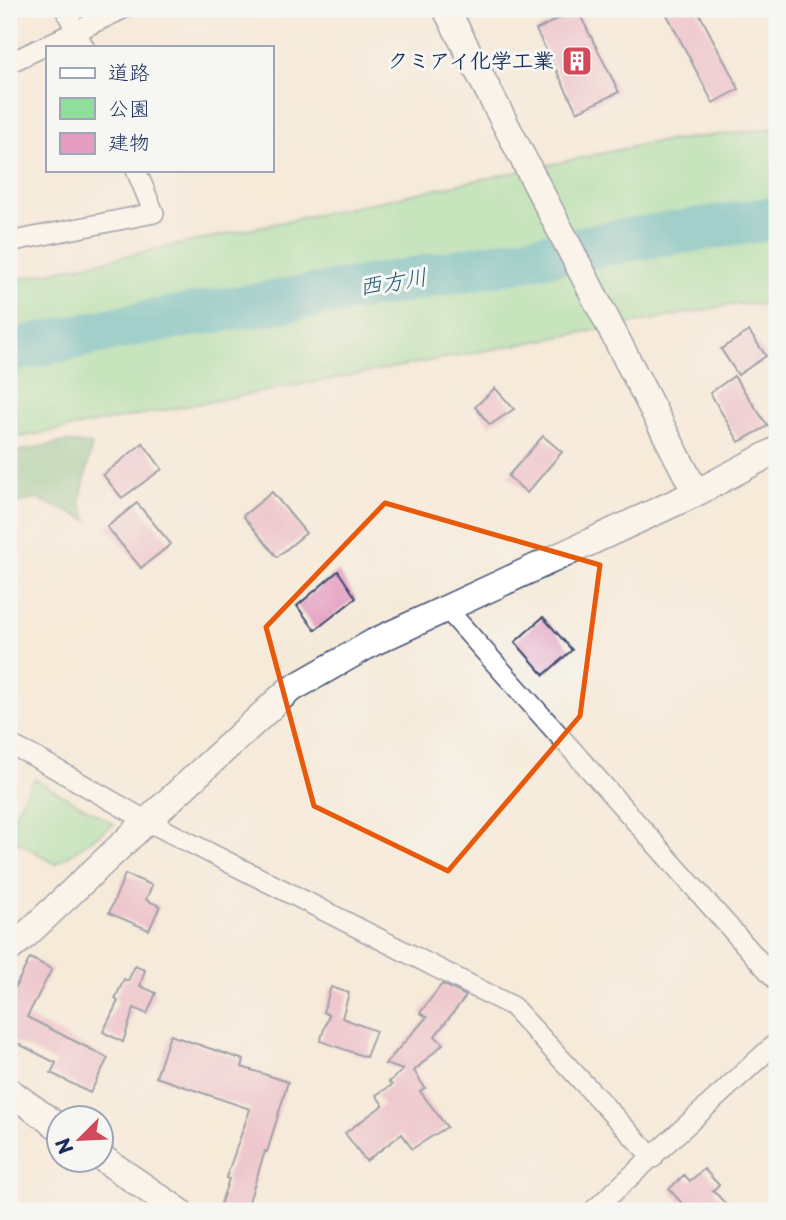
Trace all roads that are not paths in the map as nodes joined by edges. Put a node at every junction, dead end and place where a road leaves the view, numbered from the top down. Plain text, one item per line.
1 (65, 9) edge
2 (123, 9) edge
3 (446, 9) edge
4 (81, 39) edge
5 (60, 46) edge
6 (46, 51) edge
7 (9, 63) edge
8 (137, 172) edge
9 (9, 242) edge
10 (777, 450) edge
11 (696, 493) junction
12 (446, 608) junction
13 (9, 744) edge
14 (147, 821) junction
15 (9, 949) edge
16 (777, 981) edge
17 (777, 1042) edge
18 (9, 1091) edge
19 (46, 1118) edge
20 (653, 1158) junction
21 (116, 1168) edge
22 (178, 1211) edge
23 (593, 1211) edge

1 - 4 street
2 - 4 street
3 - 11 street
4 - 5 street
6 - 7 street
8 - 9 street
10 - 11 street
11 - 12 street
12 - 14 street
12 - 16 street
13 - 14 street
14 - 15 street
14 - 20 street
17 - 20 street
18 - 19 street
20 - 23 street
21 - 22 street

